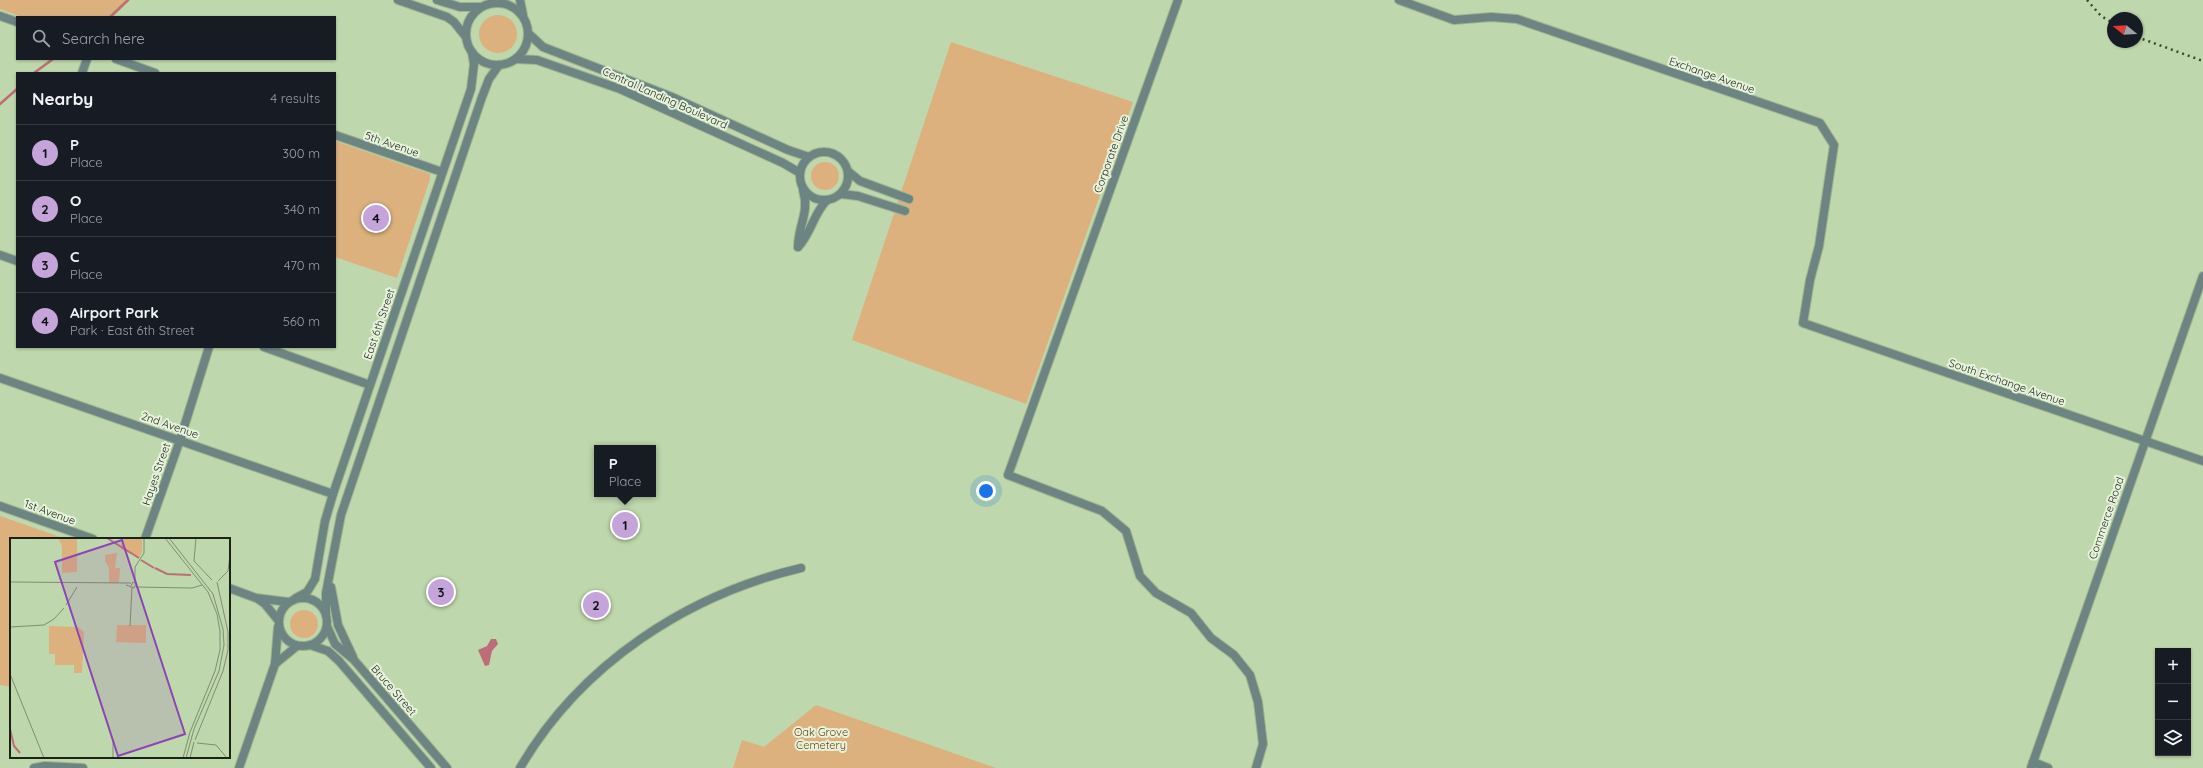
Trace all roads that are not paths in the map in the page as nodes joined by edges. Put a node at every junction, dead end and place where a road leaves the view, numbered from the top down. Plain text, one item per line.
1 (398, 0) edge
2 (437, 0) edge
3 (520, 0) edge
4 (1178, 0) edge
5 (1399, 0) edge
6 (494, 2) edge
7 (481, 7) junction
8 (0, 16) edge
9 (523, 16) junction
10 (16, 22) edge
11 (529, 34) junction
12 (466, 37) junction
13 (472, 52) junction
14 (516, 59) junction
15 (87, 60) edge
16 (119, 60) edge
17 (499, 65) junction
18 (82, 72) edge
19 (152, 72) edge
20 (336, 135) edge
21 (809, 157) junction
22 (442, 172) junction
23 (849, 172) junction
24 (800, 173) junction
25 (802, 187) junction
26 (841, 194) junction
27 (909, 199) dead end
28 (827, 200) junction
29 (905, 211) dead end
30 (0, 255) edge
31 (16, 261) edge
32 (2203, 275) edge
33 (1803, 323) joint
34 (209, 348) edge
35 (267, 348) edge
36 (0, 378) edge
37 (370, 385) junction
38 (180, 440) junction
39 (2144, 441) junction
40 (2203, 461) edge
41 (333, 494) junction
42 (0, 506) edge
43 (90, 538) edge
44 (145, 538) edge
45 (801, 568) dead end
46 (331, 570) junction
47 (230, 588) edge
48 (256, 598) junction
49 (296, 598) junction
50 (288, 602) junction
51 (326, 615) junction
52 (278, 622) junction
53 (327, 626) junction
54 (310, 645) junction
55 (297, 646) junction
56 (354, 660) junction
57 (275, 664) junction
58 (2032, 765) edge
59 (34, 768) edge
60 (83, 768) edge
61 (238, 768) edge
62 (431, 768) edge
63 (447, 768) edge
64 (520, 768) edge
65 (1256, 768) edge
66 (2048, 768) edge

1 - 12 street
2 - 7 street
3 - 9 street
4 - 65 street, Corporate Drive
5 - 33 street, Exchange Avenue
6 - 7 street
6 - 9 street
7 - 12 street
8 - 10 street
9 - 11 street
11 - 14 street
11 - 21 street, Central Landing Boulevard
12 - 13 street
13 - 17 street
13 - 22 street, East 6th Street
14 - 17 street
14 - 24 street, Central Landing Boulevard
15 - 18 street
16 - 19 street
17 - 46 street
20 - 22 street, 5th Avenue
21 - 23 street
21 - 24 street
22 - 37 street, East 6th Street
23 - 26 street
23 - 27 street
24 - 25 street
25 - 28 street
25 - 28 street
26 - 28 street
26 - 29 street
30 - 31 street
32 - 39 street, Commerce Road
33 - 39 street, South Exchange Avenue
34 - 38 street, Hayes Street
35 - 37 street
36 - 38 street, 2nd Avenue
37 - 41 street, East 6th Street
38 - 41 street, 2nd Avenue
38 - 44 street, Hayes Street
39 - 40 street, South Exchange Avenue
39 - 58 street, Commerce Road
41 - 49 street, East 6th Street
42 - 43 street, 1st Avenue
45 - 64 street
46 - 51 street
46 - 56 street
47 - 48 street
48 - 50 street
48 - 52 street
49 - 50 street
49 - 51 street
50 - 52 street
51 - 53 street
52 - 55 street
52 - 57 street
53 - 54 street
53 - 56 street, Bruce Street
54 - 55 street
54 - 62 street, Bruce Street
55 - 57 street
56 - 63 street, Bruce Street
57 - 61 street
58 - 66 street
59 - 60 street

